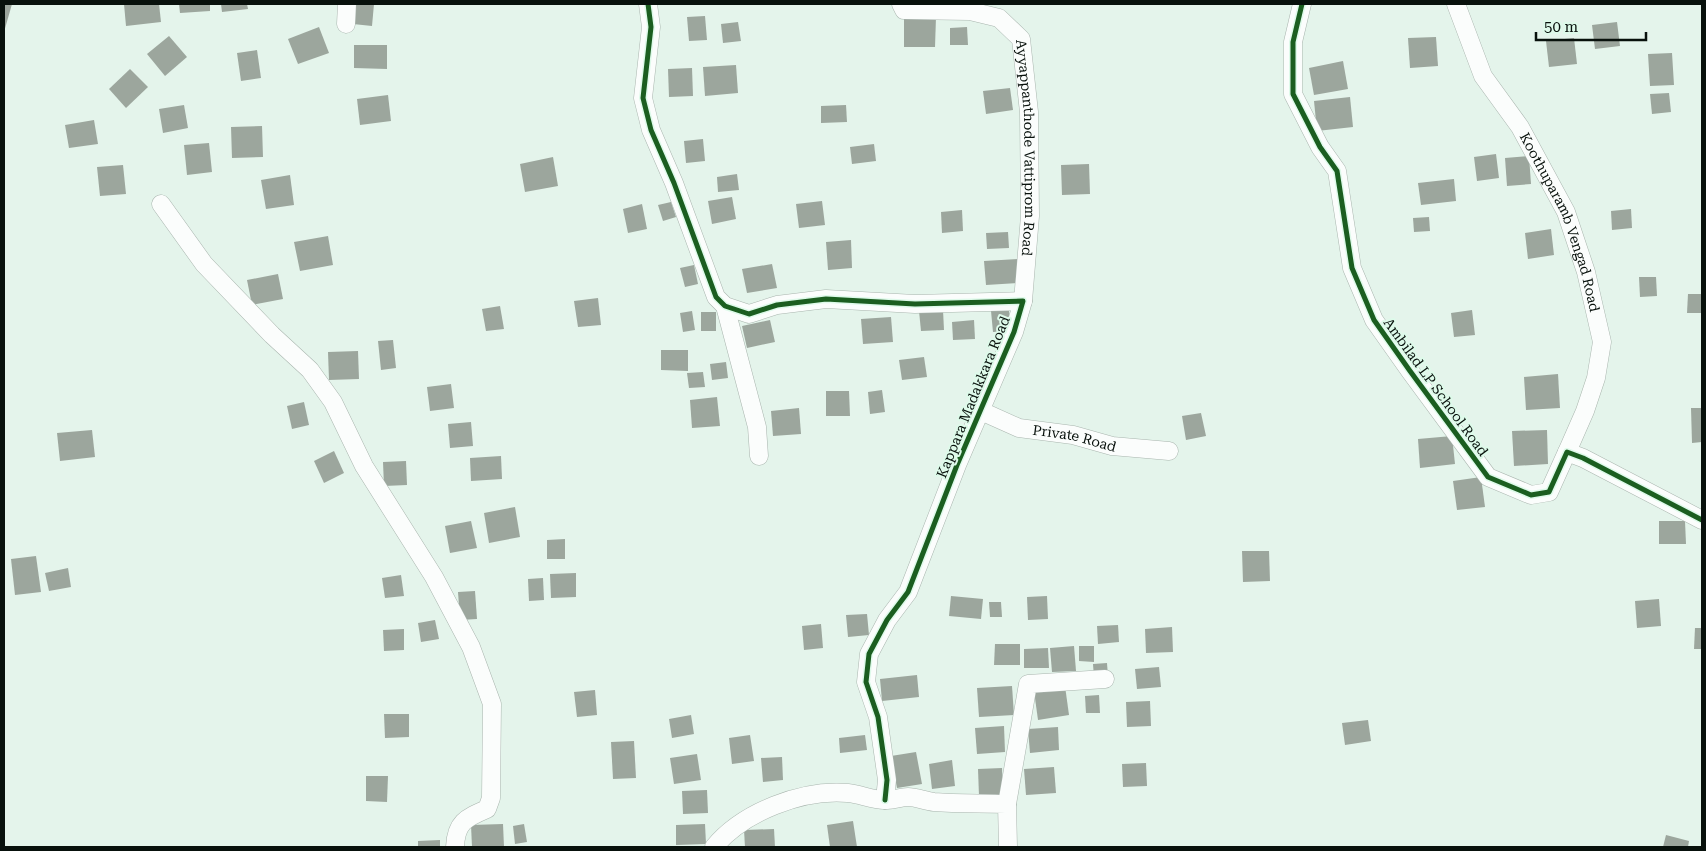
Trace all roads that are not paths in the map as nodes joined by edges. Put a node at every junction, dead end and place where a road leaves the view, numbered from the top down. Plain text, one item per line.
1 (347, 4) edge
2 (648, 4) edge
3 (901, 4) edge
4 (1302, 4) edge
5 (1456, 4) edge
6 (346, 24) dead end
7 (161, 204) dead end
8 (1023, 301) junction
9 (725, 306) junction
10 (980, 411) junction
11 (1169, 452) dead end
12 (1567, 452) junction
13 (760, 456) dead end
14 (1702, 520) edge
15 (1105, 679) dead end
16 (886, 800) junction
17 (1007, 804) junction
18 (455, 847) edge
19 (714, 847) edge
20 (1008, 847) edge

1 - 6 street
2 - 9 street
3 - 8 street, Ayyappanthode Vattiprom Road
4 - 12 street, Ambilad LP School Road
5 - 12 street, Koothuparamb Vengad Road
7 - 18 street
8 - 9 street, Kappara Madakkara Road
8 - 10 street, Kappara Madakkara Road
9 - 13 street
10 - 11 street, Private Road
10 - 16 street, Kappara Madakkara Road
12 - 14 street
15 - 17 street
16 - 17 street
16 - 19 street
17 - 20 street

